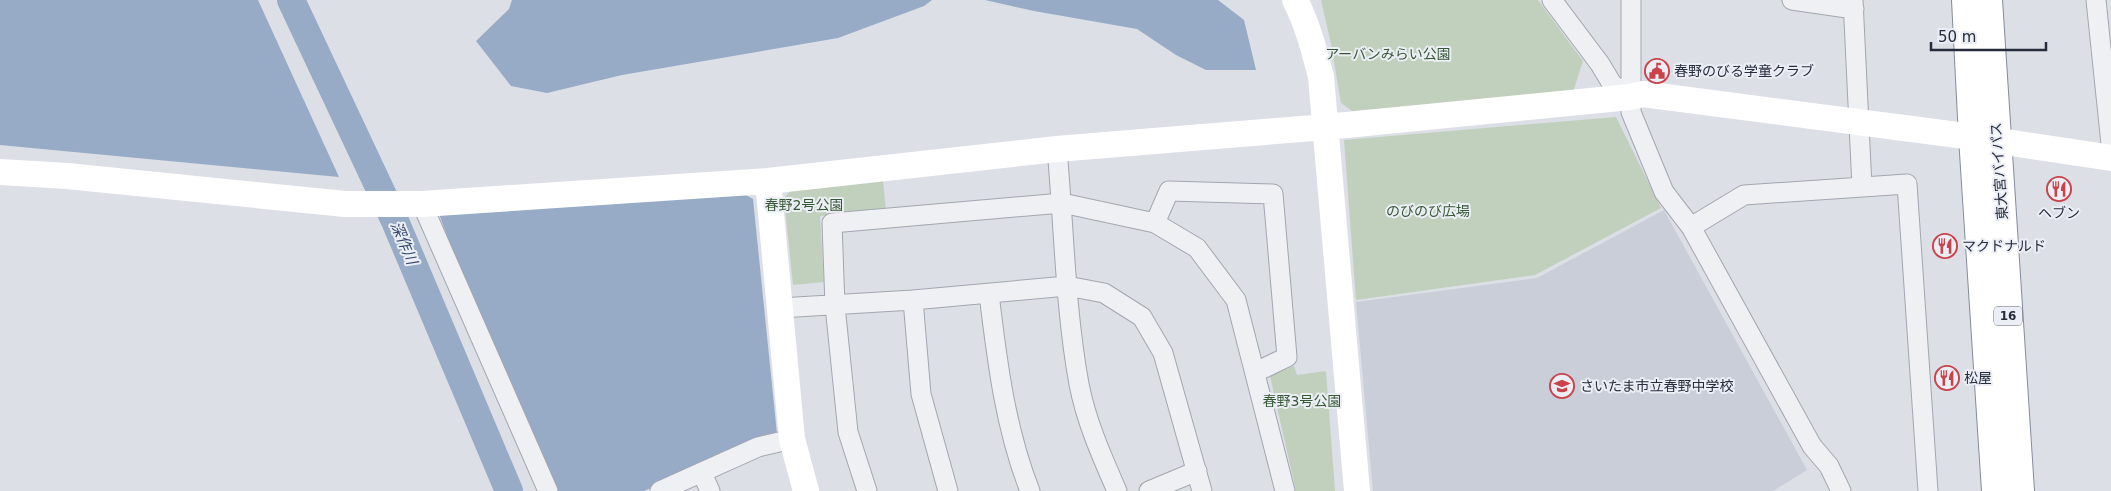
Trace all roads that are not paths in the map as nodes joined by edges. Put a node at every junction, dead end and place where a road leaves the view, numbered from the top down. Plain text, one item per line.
1 (1295, 0) edge
2 (1552, 0) edge
3 (1631, 0) edge
4 (1792, 0) edge
5 (1966, 0) edge
6 (1988, 0) edge
7 (2096, 0) edge
8 (1853, 5) edge
9 (2105, 35) edge
10 (1630, 97) junction
11 (1859, 122) junction
12 (1326, 127) junction
13 (1985, 139) junction
14 (2111, 144) edge
15 (1057, 149) junction
16 (2111, 158) edge
17 (0, 172) edge
18 (768, 181) junction
19 (1862, 187) junction
20 (1062, 203) junction
21 (422, 204) junction
22 (1156, 223) junction
23 (1692, 227) junction
24 (1067, 286) junction
25 (989, 294) junction
26 (913, 300) junction
27 (835, 306) junction
28 (780, 308) junction
29 (1256, 372) junction
30 (792, 439) junction
31 (1197, 470) junction
32 (702, 473) junction
33 (548, 491) edge
34 (660, 491) edge
35 (710, 491) edge
36 (806, 491) edge
37 (866, 491) edge
38 (948, 491) edge
39 (1030, 491) edge
40 (1117, 491) edge
41 (1149, 491) edge
42 (1202, 491) edge
43 (1285, 491) edge
44 (1357, 491) edge
45 (1841, 491) edge
46 (1928, 491) edge
47 (1996, 491) edge
48 (2020, 491) edge

1 - 12 street
2 - 10 street
3 - 10 street
4 - 8 street
5 - 13 highway, 東大宮バイパス / 16
6 - 13 highway, 東大宮バイパス / 16
7 - 9 street
8 - 11 street
9 - 14 street
10 - 11 street
10 - 12 street
10 - 23 street
11 - 13 street
11 - 19 street
12 - 15 street
12 - 44 street
13 - 16 street
13 - 47 highway, 東大宮バイパス / 16
13 - 48 highway, 東大宮バイパス / 16
15 - 18 street
15 - 20 street
17 - 21 street
18 - 21 street
18 - 28 street
19 - 23 street
19 - 46 street
20 - 22 street
20 - 24 street
20 - 27 street
21 - 33 street
22 - 29 street
22 - 29 street
23 - 45 street
24 - 25 street
24 - 31 street
24 - 40 street
25 - 26 street
25 - 39 street
26 - 27 street
26 - 38 street
27 - 28 street
27 - 37 street
28 - 30 street
29 - 43 street
30 - 32 street
30 - 36 street
31 - 41 street
31 - 42 street
32 - 34 street
32 - 35 street

